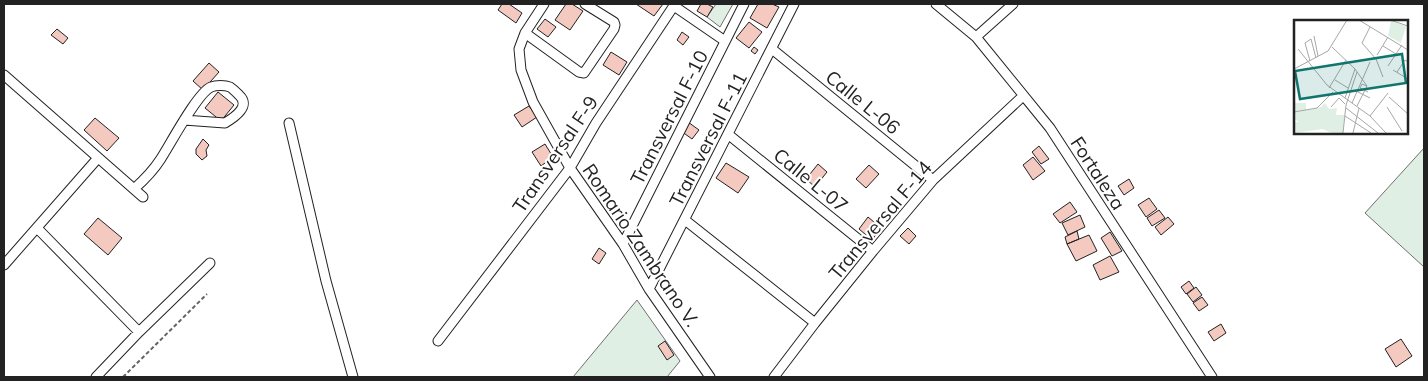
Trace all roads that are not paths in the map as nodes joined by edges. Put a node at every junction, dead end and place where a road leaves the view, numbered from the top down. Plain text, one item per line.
1 (544, 4) edge
2 (585, 4) edge
3 (744, 4) edge
4 (794, 4) edge
5 (936, 4) edge
6 (1013, 4) edge
7 (674, 5) edge
8 (525, 33) junction
9 (976, 37) junction
10 (724, 41) junction
11 (772, 49) junction
12 (4, 75) edge
13 (1023, 96) junction
14 (184, 120) junction
15 (289, 123) dead end
16 (729, 135) junction
17 (98, 158) junction
18 (570, 168) junction
19 (933, 180) junction
20 (134, 189) junction
21 (143, 197) dead end
22 (685, 220) junction
23 (37, 228) junction
24 (623, 244) junction
25 (873, 251) junction
26 (210, 263) dead end
27 (4, 265) edge
28 (649, 289) junction
29 (815, 322) junction
30 (139, 332) junction
31 (438, 341) dead end
32 (96, 377) edge
33 (353, 377) edge
34 (710, 377) edge
35 (774, 377) edge
36 (1212, 377) edge

1 - 8 street
2 - 8 street
3 - 10 street, Transversal F-10
4 - 11 street, Transversal F-11
5 - 9 street, Fortaleza
6 - 9 street
7 - 10 street
7 - 18 street, Transversal F-9
8 - 18 street, Romario Zambrano V.
9 - 13 street, Fortaleza
10 - 24 street, Transversal F-10
11 - 16 street, Transversal F-11
11 - 19 street, Calle L-06
12 - 17 street
13 - 19 street, Transversal F-14
13 - 36 street, Fortaleza
14 - 14 street
14 - 20 street
15 - 33 street
16 - 22 street, Transversal F-11
16 - 25 street, Calle L-07
17 - 20 street
17 - 23 street
18 - 24 street, Romario Zambrano V.
18 - 31 street, Transversal F-9
19 - 25 street, Transversal F-14
20 - 21 street
22 - 28 street, Transversal F-11
22 - 29 street
23 - 27 street
23 - 30 street
24 - 28 street, Romario Zambrano V.
25 - 29 street, Transversal F-14
26 - 30 street
28 - 34 street, Romario Zambrano V.
29 - 35 street, Transversal F-14
30 - 32 street

